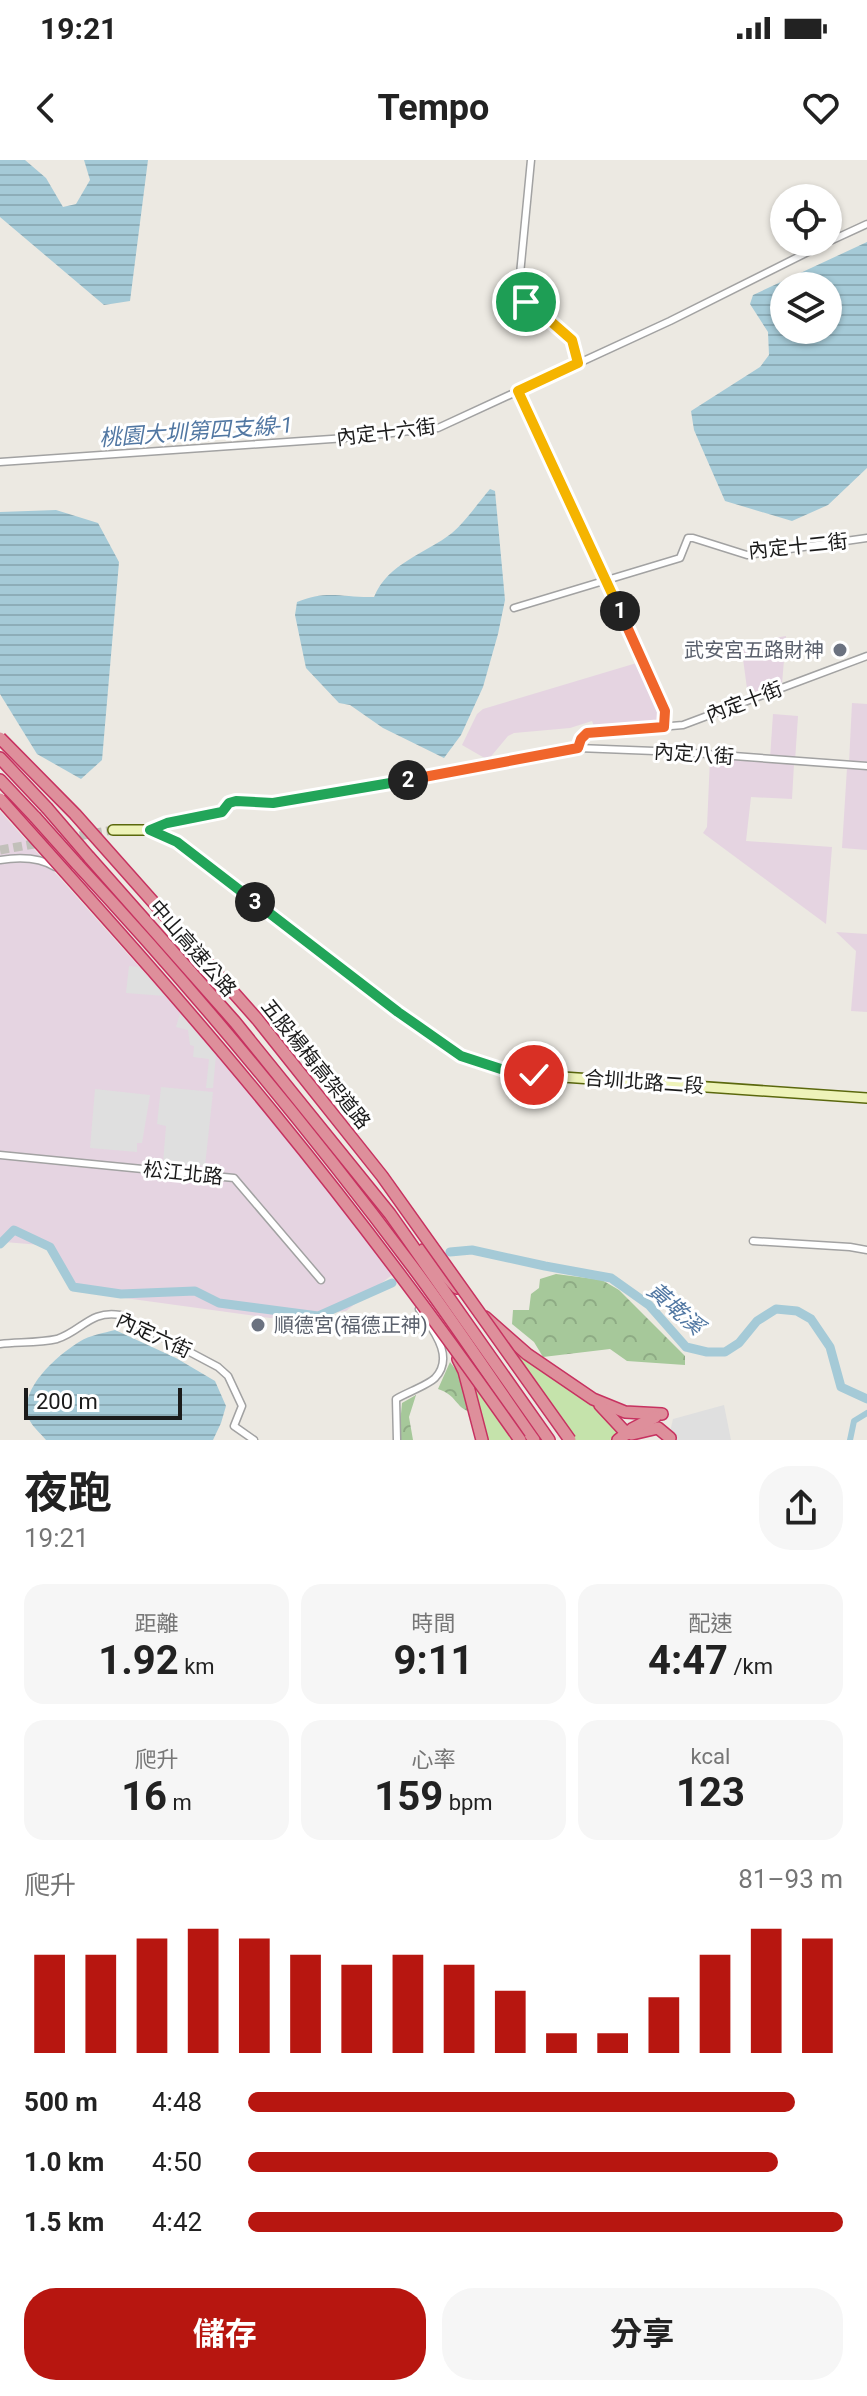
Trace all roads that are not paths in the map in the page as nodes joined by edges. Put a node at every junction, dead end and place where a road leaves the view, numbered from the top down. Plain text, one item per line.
1 (531, 160) edge
2 (867, 224) edge
3 (842, 236) edge
4 (800, 256) edge
5 (578, 363) junction
6 (518, 391) junction
7 (0, 462) edge
8 (867, 538) edge
9 (605, 581) junction
10 (514, 608) dead end
11 (867, 656) edge
12 (664, 727) junction
13 (0, 738) edge
14 (578, 748) junction
15 (0, 758) edge
16 (867, 766) edge
17 (0, 780) edge
18 (0, 799) edge
19 (113, 830) tunnel mouth
20 (150, 830) junction
21 (0, 860) edge
22 (867, 1098) edge
23 (0, 1155) edge
24 (390, 1214) junction
25 (753, 1241) dead end
26 (867, 1250) edge
27 (414, 1268) junction
28 (321, 1280) dead end
29 (0, 1344) edge
30 (593, 1399) junction
31 (623, 1437) edge
32 (670, 1438) edge
33 (254, 1440) edge
34 (397, 1440) edge
35 (482, 1440) edge
36 (520, 1440) edge
37 (534, 1440) edge
38 (549, 1440) edge
39 (570, 1440) edge
40 (642, 1440) edge

1 - 5 street
2 - 3 street, 內定十六街
4 - 5 street, 內定十六街
5 - 6 street, 內定十六街
6 - 7 street, 內定十六街
6 - 9 street
8 - 9 street, 內定十二街
9 - 10 street
9 - 12 street
11 - 12 street, 內定十街
12 - 14 street, 內定十街
13 - 39 highway, 五股楊梅高架道路, bridge
14 - 16 street, 內定八街
14 - 20 street, 內定八街
15 - 24 highway, 中山高速公路, bridge
17 - 27 highway, 中山高速公路, bridge
18 - 36 highway, bridge
19 - 20 street, 合圳北路二段
20 - 22 street, 合圳北路二段
21 - 34 street
23 - 28 street, 松江北路
24 - 30 highway
24 - 38 highway, 中山高速公路
25 - 26 street
27 - 35 highway
27 - 37 highway, 中山高速公路
29 - 33 street, 內定六街
30 - 31 highway
30 - 31 highway
31 - 32 highway
32 - 40 highway

